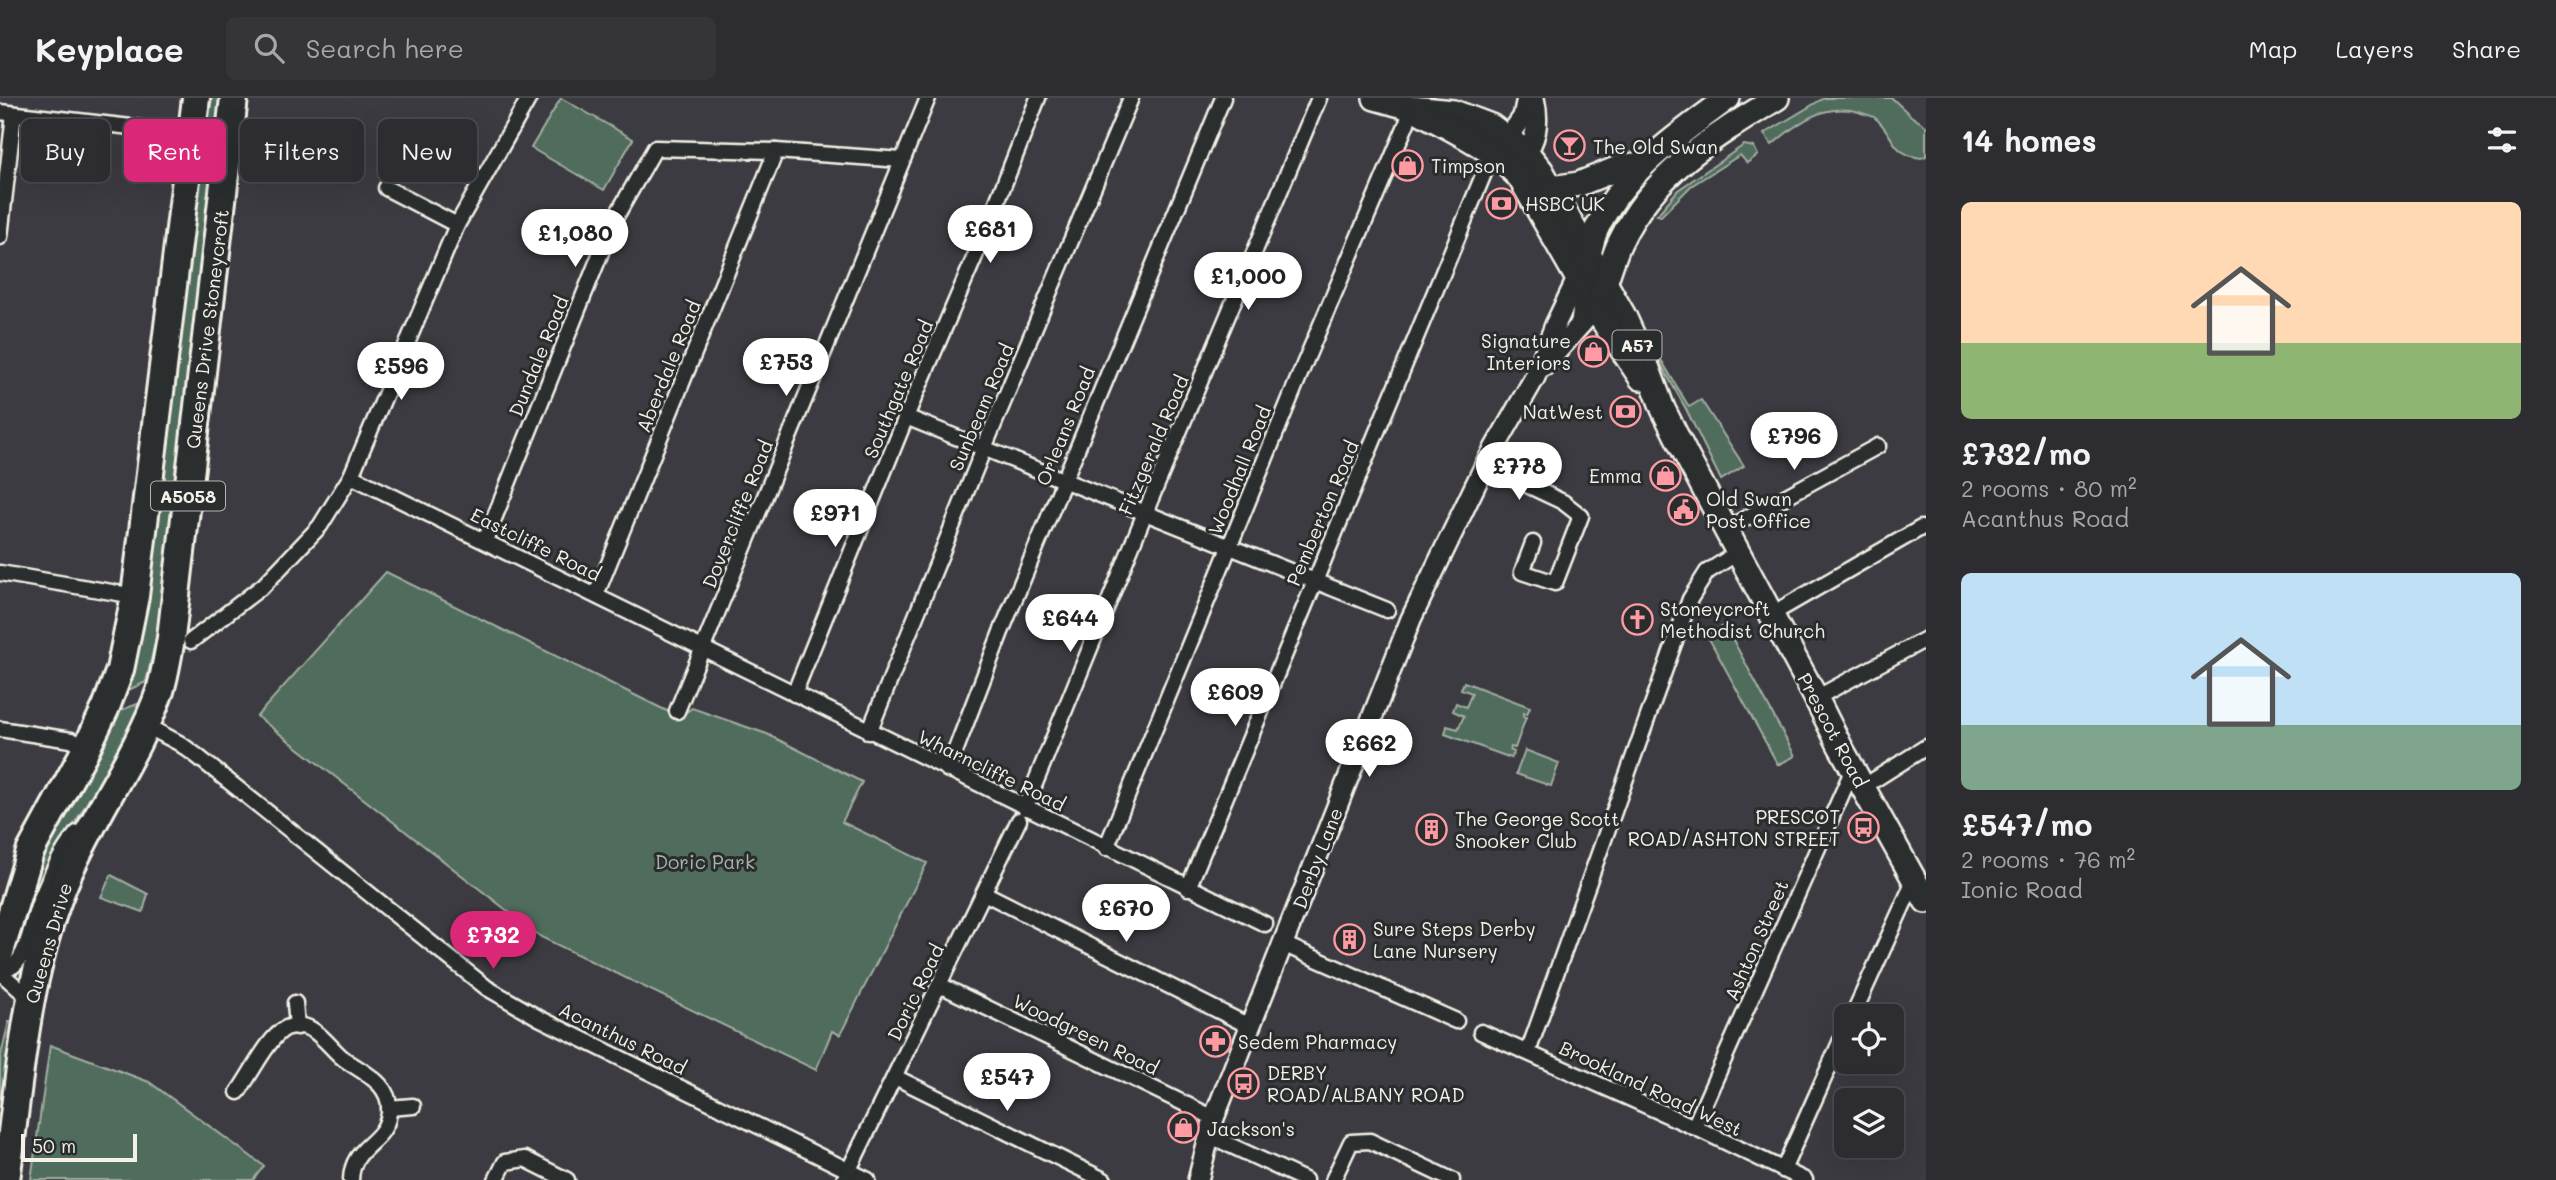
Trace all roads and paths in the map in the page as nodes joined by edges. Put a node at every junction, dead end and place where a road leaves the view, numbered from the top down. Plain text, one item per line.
1 (234, 98) edge
2 (528, 98) edge
3 (928, 98) edge
4 (1038, 98) edge
5 (1131, 98) edge
6 (1223, 98) edge
7 (1319, 98) edge
8 (1375, 98) edge
9 (1527, 98) edge
10 (1534, 98) edge
11 (1728, 98) edge
12 (1777, 98) edge
13 (1411, 108) junction
14 (196, 111) edge
15 (7, 113) edge
16 (776, 152) junction
17 (1511, 154) junction
18 (902, 160) junction
19 (1642, 164) junction
20 (386, 188) dead end
21 (1552, 188) junction
22 (457, 225) junction
23 (0, 237) edge
24 (1588, 287) junction
25 (1535, 377) junction
26 (906, 417) junction
27 (1878, 446) dead end
28 (984, 448) junction
29 (1485, 465) junction
30 (351, 476) junction
31 (1063, 480) junction
32 (1145, 513) junction
33 (1921, 528) dead end
34 (1726, 529) junction
35 (485, 541) junction
36 (1533, 542) dead end
37 (1229, 546) junction
38 (1739, 552) junction
39 (0, 573) edge
40 (1314, 581) junction
41 (596, 595) junction
42 (135, 596) junction
43 (1387, 610) dead end
44 (1772, 614) junction
45 (1926, 639) edge
46 (191, 641) dead end
47 (702, 649) junction
48 (794, 694) junction
49 (1816, 698) junction
50 (677, 711) dead end
51 (145, 724) junction
52 (0, 729) edge
53 (869, 732) junction
54 (87, 747) junction
55 (1926, 747) edge
56 (948, 770) junction
57 (1858, 778) junction
58 (106, 797) junction
59 (1022, 814) junction
60 (1106, 848) junction
61 (69, 872) joint
62 (1188, 888) junction
63 (984, 893) junction
64 (1922, 893) edge
65 (1265, 924) dead end
66 (1283, 944) junction
67 (0, 952) edge
68 (0, 970) edge
69 (940, 985) junction
70 (30, 999) junction
71 (295, 1003) dead end
72 (1859, 1004) edge
73 (1456, 1021) dead end
74 (297, 1027) junction
75 (1251, 1027) junction
76 (1481, 1032) dead end
77 (1528, 1052) junction
78 (1834, 1057) edge
79 (895, 1077) junction
80 (238, 1092) dead end
81 (413, 1106) dead end
82 (388, 1108) junction
83 (1211, 1127) junction
84 (1693, 1127) junction
85 (1783, 1170) junction
86 (846, 1175) edge
87 (6, 1180) edge
88 (351, 1180) edge
89 (496, 1180) edge
90 (567, 1180) edge
91 (868, 1180) edge
92 (1104, 1180) edge
93 (1198, 1180) edge
94 (1305, 1180) edge
95 (1333, 1180) edge
96 (1452, 1180) edge
97 (1805, 1180) edge

1 - 51 highway, Queens Drive Stoneycroft / A5058
2 - 22 street
3 - 18 street, Dovercliffe Road
4 - 26 street, Southgate Road
5 - 28 street, Sunbeam Road
6 - 31 street, Orleans Road
7 - 32 street, Fitzgerald Road
8 - 13 main road, Prescot Road / A57
9 - 17 street
10 - 17 street
11 - 19 main road
12 - 24 main road
13 - 17 main road, Prescot Road / A57
13 - 37 street, Woodhall Road
14 - 15 street
14 - 42 highway, Queens Drive Stoneycroft / A5058
15 - 23 street
16 - 18 street, Dundale Road
16 - 35 street, Dundale Road
16 - 41 street, Aberdale Road
17 - 21 main road, Prescot Road / A57
17 - 24 main road, Prescot Road / A57
17 - 40 street, Pemberton Road
18 - 47 street, Dovercliffe Road
19 - 21 main road
19 - 24 main road
20 - 22 street
21 - 24 main road, Prescot Road / A57
22 - 30 street
24 - 25 street, Derby Lane
24 - 25 street, Derby Lane
24 - 34 main road, Prescot Road / A57
25 - 29 street, Derby Lane
26 - 28 street
26 - 48 street, Southgate Road
27 - 34 street
28 - 31 street
28 - 53 street, Sunbeam Road
29 - 36 street
29 - 66 street, Derby Lane
30 - 35 street, Eastcliffe Road
30 - 46 street
31 - 32 street
31 - 56 street, Orleans Road
32 - 37 street
32 - 59 street, Fitzgerald Road
33 - 44 street
34 - 38 main road, Prescot Road / A57
35 - 41 street, Eastcliffe Road
37 - 40 street
37 - 60 street, Woodhall Road
38 - 44 main road, Prescot Road / A57
38 - 77 street
39 - 42 street
40 - 43 street
40 - 62 street, Pemberton Road
41 - 47 street, Eastcliffe Road
42 - 54 highway, Queens Drive Stoneycroft / A5058
44 - 49 main road, Prescot Road / A57
45 - 49 street
47 - 48 street, Wharncliffe Road
47 - 50 street, Dovercliffe Road
48 - 53 street, Wharncliffe Road
49 - 57 main road, Prescot Road / A57
51 - 58 highway, Queens Drive Stoneycroft / A5058
51 - 86 street, Acanthus Road
52 - 54 street
53 - 56 street, Wharncliffe Road
54 - 67 highway, Queens Drive Stoneycroft / A5058
55 - 57 street
56 - 59 street, Wharncliffe Road
57 - 64 main road, Prescot Road / A57
57 - 84 street, Ashton Street
58 - 61 highway, Queens Drive Stoneycroft / A5058
58 - 68 street, Queens Drive
59 - 60 street, Wharncliffe Road
59 - 63 street, Doric Road
60 - 62 street, Wharncliffe Road
61 - 70 highway, Queens Drive / A5058
62 - 65 street, Wharncliffe Road
63 - 69 street, Doric Road
63 - 75 street
64 - 72 street
66 - 73 street
66 - 75 street, Derby Lane
68 - 70 street
69 - 79 street, Doric Road
69 - 83 street, Woodgreen Road
70 - 87 highway, Queens Drive / A5058
71 - 74 street
74 - 80 street
74 - 82 street
75 - 83 street, Derby Lane
76 - 77 street, Brookland Road West
77 - 84 street, Brookland Road West
78 - 85 street
79 - 86 street, Doric Road
79 - 92 street
81 - 82 street
82 - 88 street
83 - 93 street, Derby Lane
83 - 94 street, Woodgreen Road
84 - 85 street, Brookland Road West
85 - 97 street, Brookland Road West
86 - 91 street, Acanthus Road
89 - 90 street
95 - 96 street

